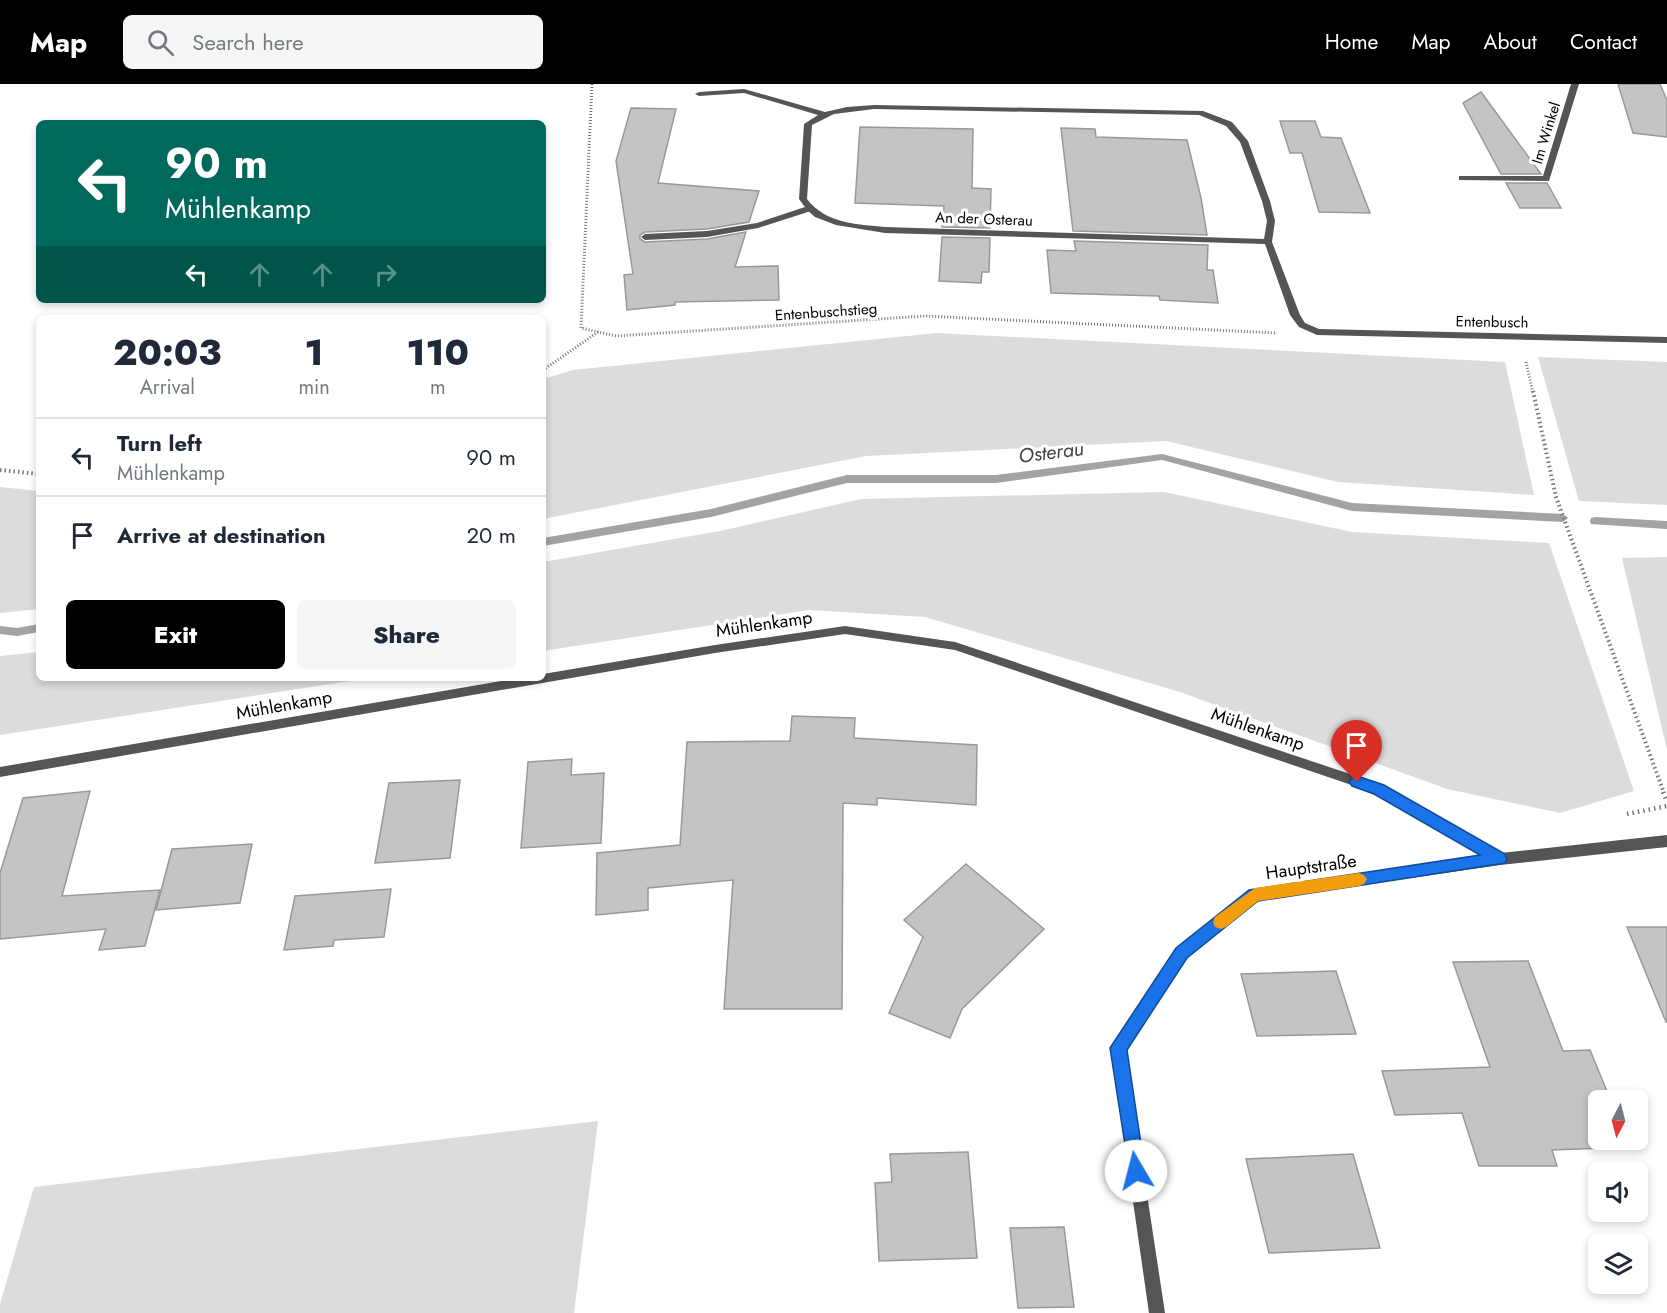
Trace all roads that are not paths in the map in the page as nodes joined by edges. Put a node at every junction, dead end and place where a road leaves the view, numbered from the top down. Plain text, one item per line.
1 (1575, 84) edge
2 (699, 94) dead end
3 (823, 114) junction
4 (1462, 178) dead end
5 (808, 209) junction
6 (645, 237) dead end
7 (1268, 242) junction
8 (1667, 340) edge
9 (546, 678) edge
10 (529, 681) edge
11 (0, 772) edge
12 (1667, 841) edge
13 (1500, 859) junction
14 (1157, 1313) edge

1 - 4 street, Im Winkel
2 - 3 street
3 - 5 street
3 - 7 street
5 - 6 street
5 - 7 street, An der Osterau
7 - 8 street, Entenbusch
9 - 13 street, Mühlenkamp
10 - 11 street, Mühlenkamp
12 - 13 street, Hauptstraße
13 - 14 street, Hauptstraße

